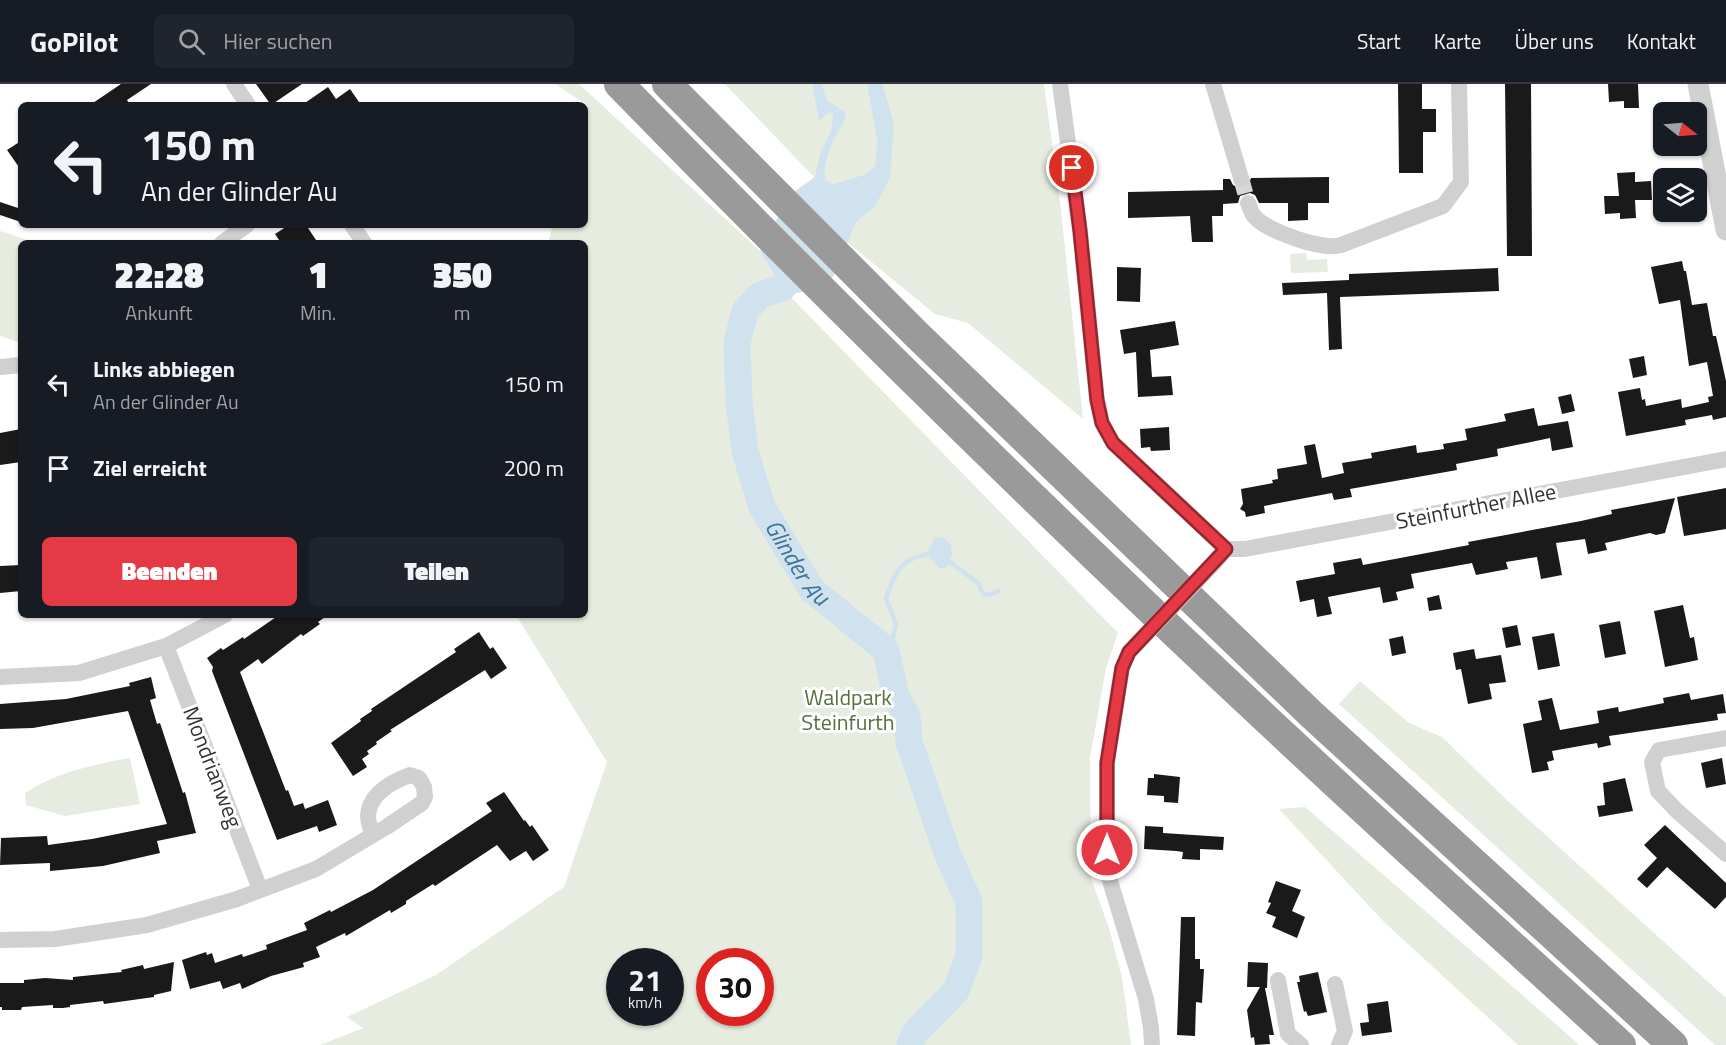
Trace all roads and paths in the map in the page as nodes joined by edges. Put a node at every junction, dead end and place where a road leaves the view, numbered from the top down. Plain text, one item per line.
1 (234, 84) edge
2 (619, 84) edge
3 (667, 84) edge
4 (1060, 84) edge
5 (1213, 84) edge
6 (1459, 84) edge
7 (1698, 84) edge
8 (246, 102) edge
9 (1240, 178) tunnel mouth
10 (1722, 187) edge
11 (1248, 203) tunnel mouth
12 (243, 228) edge
13 (1726, 230) edge
14 (226, 240) edge
15 (18, 365) edge
16 (0, 367) edge
17 (1726, 459) edge
18 (1226, 549) junction
19 (219, 618) edge
20 (166, 646) junction
21 (0, 677) edge
22 (1726, 738) edge
23 (372, 835) dead end
24 (1726, 855) edge
25 (260, 889) junction
26 (0, 940) edge
27 (1278, 980) dead end
28 (1335, 984) dead end
29 (1152, 1045) edge
30 (1301, 1045) edge
31 (1339, 1045) edge
32 (1621, 1045) edge
33 (1673, 1045) edge

1 - 8 street
2 - 32 highway
3 - 33 highway
4 - 18 street
5 - 9 street
6 - 11 street
7 - 10 street
10 - 13 street
12 - 14 street
15 - 16 street
17 - 18 street, Steinfurther Allee
18 - 29 street, bridge
19 - 20 street
20 - 21 street
20 - 25 street, Mondrianweg
22 - 24 street
23 - 25 street
25 - 26 street
27 - 30 street
28 - 31 street

